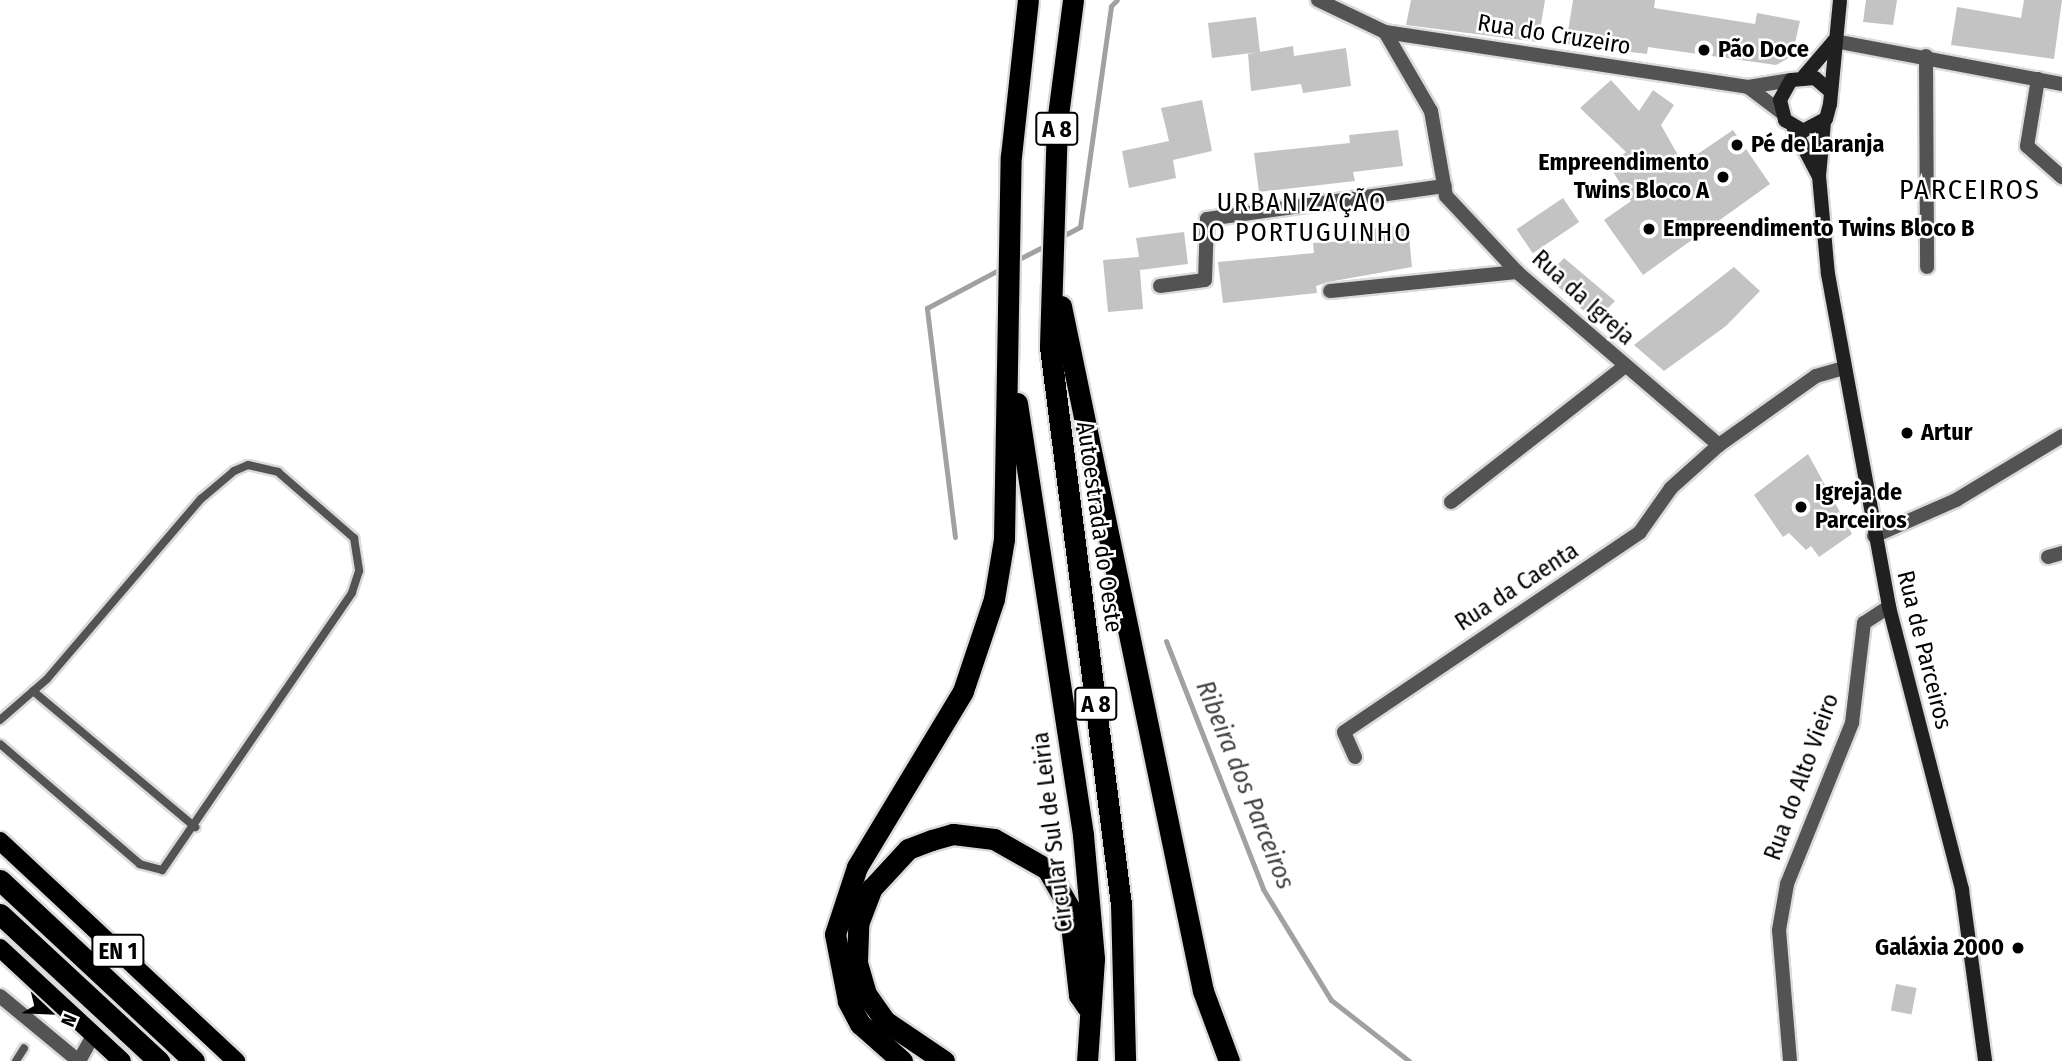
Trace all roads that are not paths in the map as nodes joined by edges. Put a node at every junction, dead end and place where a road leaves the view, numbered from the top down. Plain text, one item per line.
1 (1028, 0) edge
2 (1073, 0) edge
3 (1318, 0) edge
4 (1840, 0) edge
5 (1385, 32) junction
6 (1834, 41) junction
7 (1926, 56) junction
8 (1797, 78) junction
9 (2038, 79) junction
10 (2062, 85) edge
11 (1748, 87) junction
12 (1830, 91) junction
13 (1781, 112) junction
14 (1824, 122) junction
15 (1794, 129) junction
16 (1819, 176) junction
17 (2062, 177) edge
18 (1445, 186) junction
19 (1927, 267) dead end
20 (1517, 272) junction
21 (1160, 286) dead end
22 (1330, 291) dead end
23 (1059, 347) junction
24 (1009, 349) junction
25 (1625, 366) junction
26 (1844, 368) junction
27 (2062, 436) edge
28 (1719, 445) junction
29 (1451, 502) dead end
30 (1874, 536) junction
31 (1889, 607) junction
32 (33, 691) junction
33 (0, 720) edge
34 (0, 744) edge
35 (1355, 757) dead end
36 (195, 827) junction
37 (0, 841) edge
38 (0, 880) edge
39 (0, 914) edge
40 (0, 948) edge
41 (0, 996) edge
42 (1090, 1012) junction
43 (94, 1034) junction
44 (24, 1048) dead end
45 (76, 1060) edge
46 (16, 1061) edge
47 (122, 1061) edge
48 (159, 1061) edge
49 (194, 1061) edge
50 (236, 1061) edge
51 (902, 1061) edge
52 (944, 1061) edge
53 (1087, 1061) edge
54 (1125, 1061) edge
55 (1229, 1061) edge
56 (1790, 1061) edge
57 (1985, 1061) edge

1 - 24 highway, A 8
2 - 23 highway, Autoestrada do Oeste / A 8
3 - 5 street, Rua do Cruzeiro
4 - 6 main road
5 - 11 street, Rua do Cruzeiro
5 - 18 street, Rua da Igreja
6 - 7 street
6 - 8 main road
6 - 12 main road
7 - 9 street
7 - 19 street
8 - 11 street, Rua do Cruzeiro
8 - 12 main road
8 - 13 main road
9 - 10 street
9 - 17 street
11 - 13 street, Rua do Cruzeiro
12 - 14 main road
13 - 15 main road
14 - 15 main road
14 - 16 main road, Rua de Parceiros
15 - 16 main road
16 - 26 main road, Rua de Parceiros
18 - 20 street, Rua da Igreja
18 - 21 street
20 - 22 street
20 - 25 street, Rua da Igreja
23 - 54 highway, Autoestrada do Oeste / A 8
23 - 55 highway
24 - 42 highway, Circular Sul de Leiria / A 8
24 - 51 highway
25 - 28 street, Rua da Igreja
25 - 29 street
26 - 28 street
26 - 30 main road, Rua de Parceiros
27 - 30 street
28 - 35 street, Rua da Caenta
30 - 31 main road, Rua de Parceiros
31 - 56 street, Rua do Alto Vieiro
31 - 57 main road, Rua de Parceiros
32 - 33 lane
32 - 36 lane
32 - 36 lane
34 - 36 lane
37 - 50 main road, EN 1
38 - 49 highway
39 - 48 highway
40 - 43 main road
41 - 45 street
42 - 52 highway
42 - 53 highway, Circular Sul de Leiria / A 8
43 - 45 street
43 - 47 main road
44 - 46 lane

